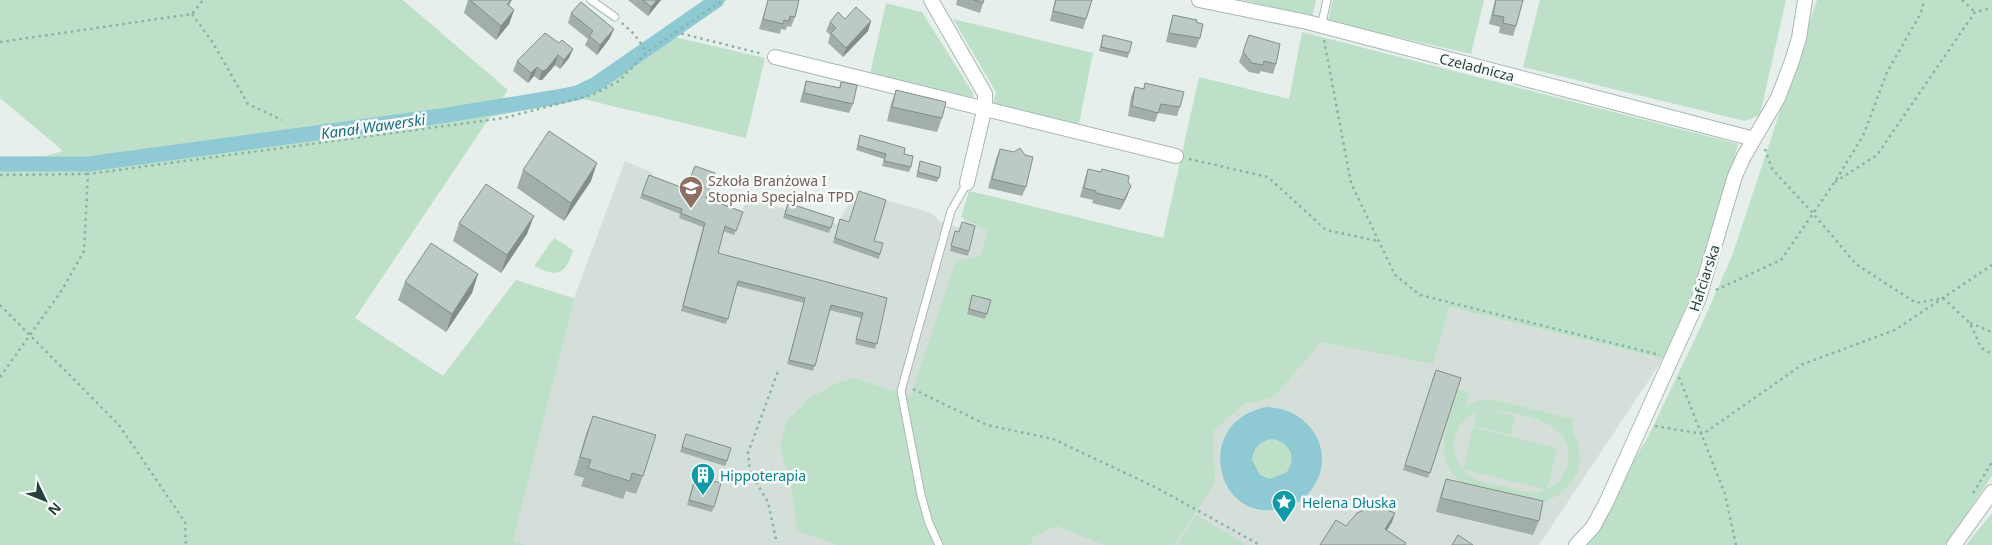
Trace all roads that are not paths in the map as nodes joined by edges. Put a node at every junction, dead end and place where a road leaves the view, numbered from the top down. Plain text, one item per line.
1 (591, 0) edge
2 (931, 0) edge
3 (1199, 0) edge
4 (1327, 0) edge
5 (1806, 0) edge
6 (615, 17) road end
7 (1321, 27) junction
8 (775, 57) road end
9 (985, 108) junction
10 (1754, 139) junction
11 (1176, 156) road end
12 (966, 183) joint
13 (1992, 492) edge
14 (939, 545) edge
15 (1576, 545) edge
16 (1954, 545) edge

1 - 6 lane
2 - 9 street
3 - 7 street, Czeladnicza
4 - 7 lane
5 - 10 street, Hafciarska
7 - 10 street, Czeladnicza
8 - 9 street
9 - 11 street
9 - 12 street
10 - 15 street, Hafciarska
12 - 14 lane
13 - 16 street

